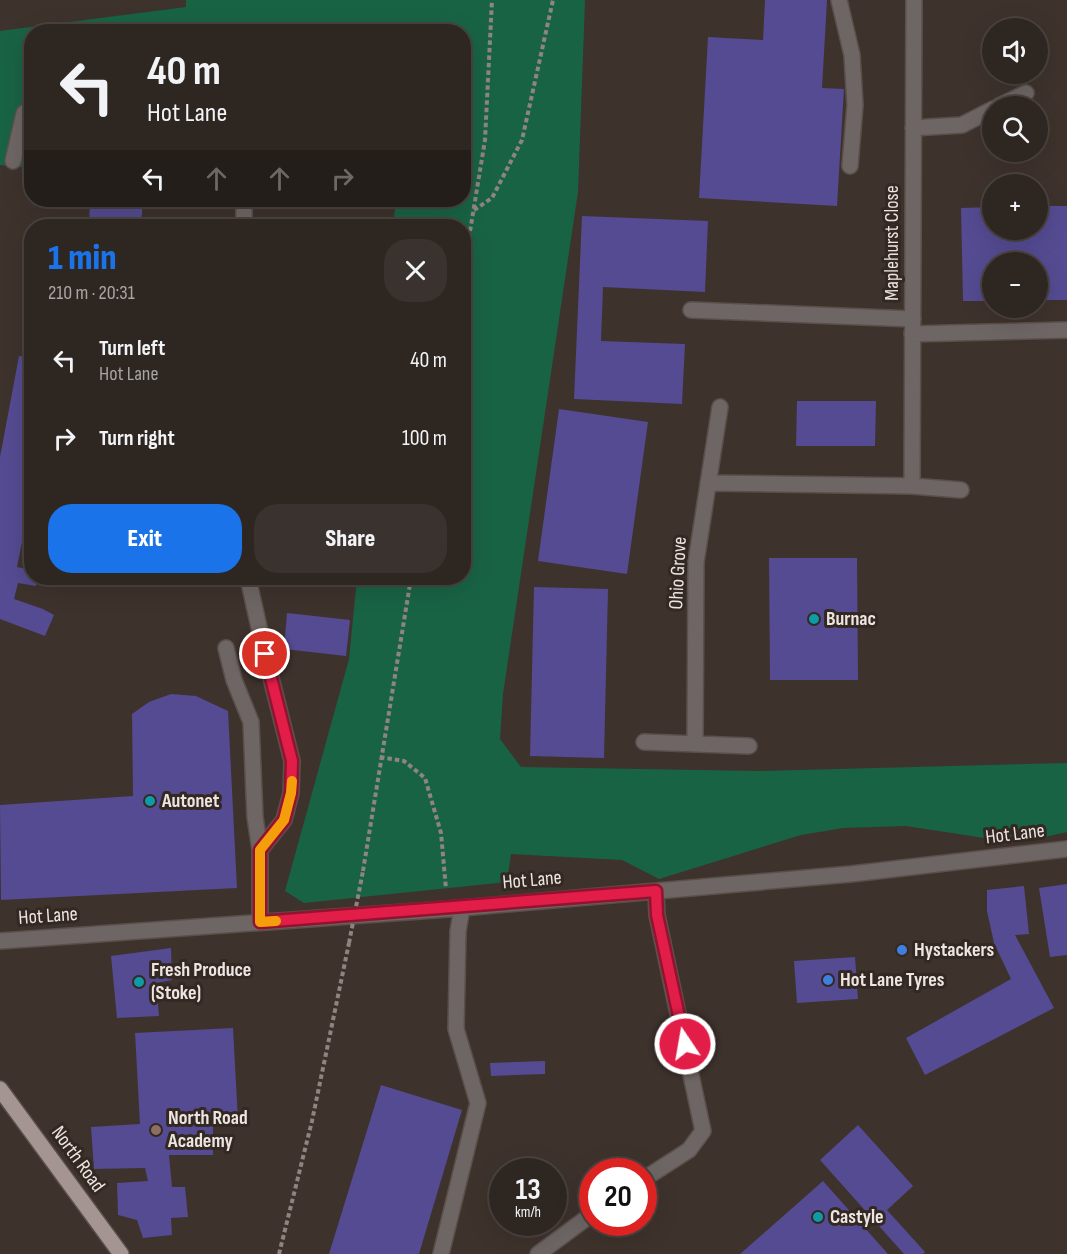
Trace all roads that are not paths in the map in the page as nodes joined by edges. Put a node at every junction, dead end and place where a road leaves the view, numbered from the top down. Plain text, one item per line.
1 (839, 0) edge
2 (914, 0) edge
3 (1026, 93) dead end
4 (1020, 96) edge
5 (24, 113) edge
6 (982, 115) edge
7 (913, 128) junction
8 (13, 161) dead end
9 (850, 166) dead end
10 (691, 310) dead end
11 (913, 326) junction
12 (1067, 330) edge
13 (720, 407) dead end
14 (708, 483) junction
15 (912, 486) junction
16 (961, 490) dead end
17 (250, 585) edge
18 (226, 648) dead end
19 (644, 742) dead end
20 (695, 743) junction
21 (749, 746) dead end
22 (1067, 849) edge
23 (260, 850) junction
24 (656, 891) junction
25 (455, 908) junction
26 (260, 922) junction
27 (0, 941) edge
28 (0, 1089) edge
29 (657, 1171) edge
30 (579, 1224) edge
31 (121, 1254) edge
32 (441, 1254) edge
33 (538, 1254) edge

1 - 9 street
2 - 7 street, Maplehurst Close
3 - 4 street
5 - 8 street
6 - 7 street
7 - 11 street, Maplehurst Close
10 - 11 street
11 - 12 street
11 - 15 street, Maplehurst Close
13 - 14 street, Ohio Grove
14 - 15 street
14 - 20 street, Ohio Grove
15 - 16 street
17 - 23 street
18 - 23 street
19 - 20 street
20 - 21 street
22 - 24 street, Hot Lane
23 - 26 street
24 - 25 street, Hot Lane
24 - 29 street
25 - 26 street, Hot Lane
25 - 32 street
26 - 27 street, Hot Lane
28 - 31 main road, North Road
30 - 33 street

